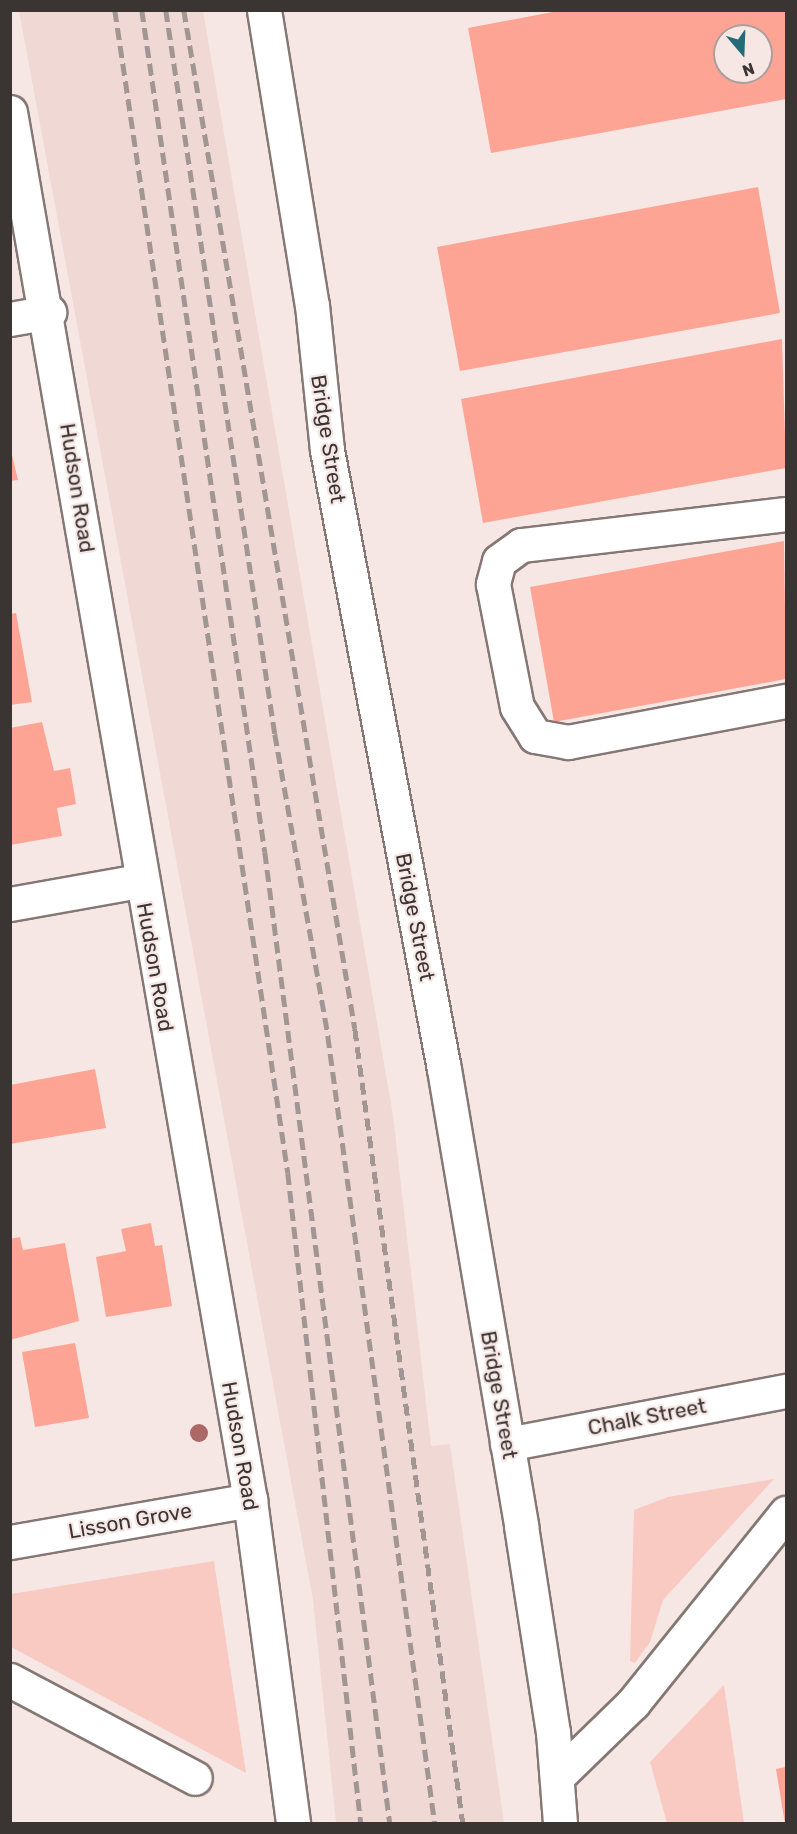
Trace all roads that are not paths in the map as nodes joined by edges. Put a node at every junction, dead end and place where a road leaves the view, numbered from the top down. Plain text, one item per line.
1 (264, 10) edge
2 (10, 112) edge
3 (49, 312) junction
4 (10, 319) edge
5 (786, 514) edge
6 (786, 700) edge
7 (139, 881) junction
8 (10, 904) edge
9 (786, 1391) edge
10 (507, 1444) junction
11 (249, 1500) junction
12 (786, 1513) edge
13 (10, 1542) edge
14 (10, 1680) edge
15 (558, 1776) junction
16 (195, 1778) dead end
17 (293, 1824) edge
18 (560, 1824) edge

1 - 10 street, Bridge Street
2 - 3 street, Hudson Road
3 - 4 street
3 - 7 street, Hudson Road
5 - 6 street
7 - 8 street
7 - 11 street, Hudson Road
9 - 10 street, Chalk Street
10 - 15 street, Bridge Street
11 - 13 street, Lisson Grove
11 - 17 street, Hudson Road
12 - 15 street
14 - 16 street
15 - 18 street, Bridge Street

